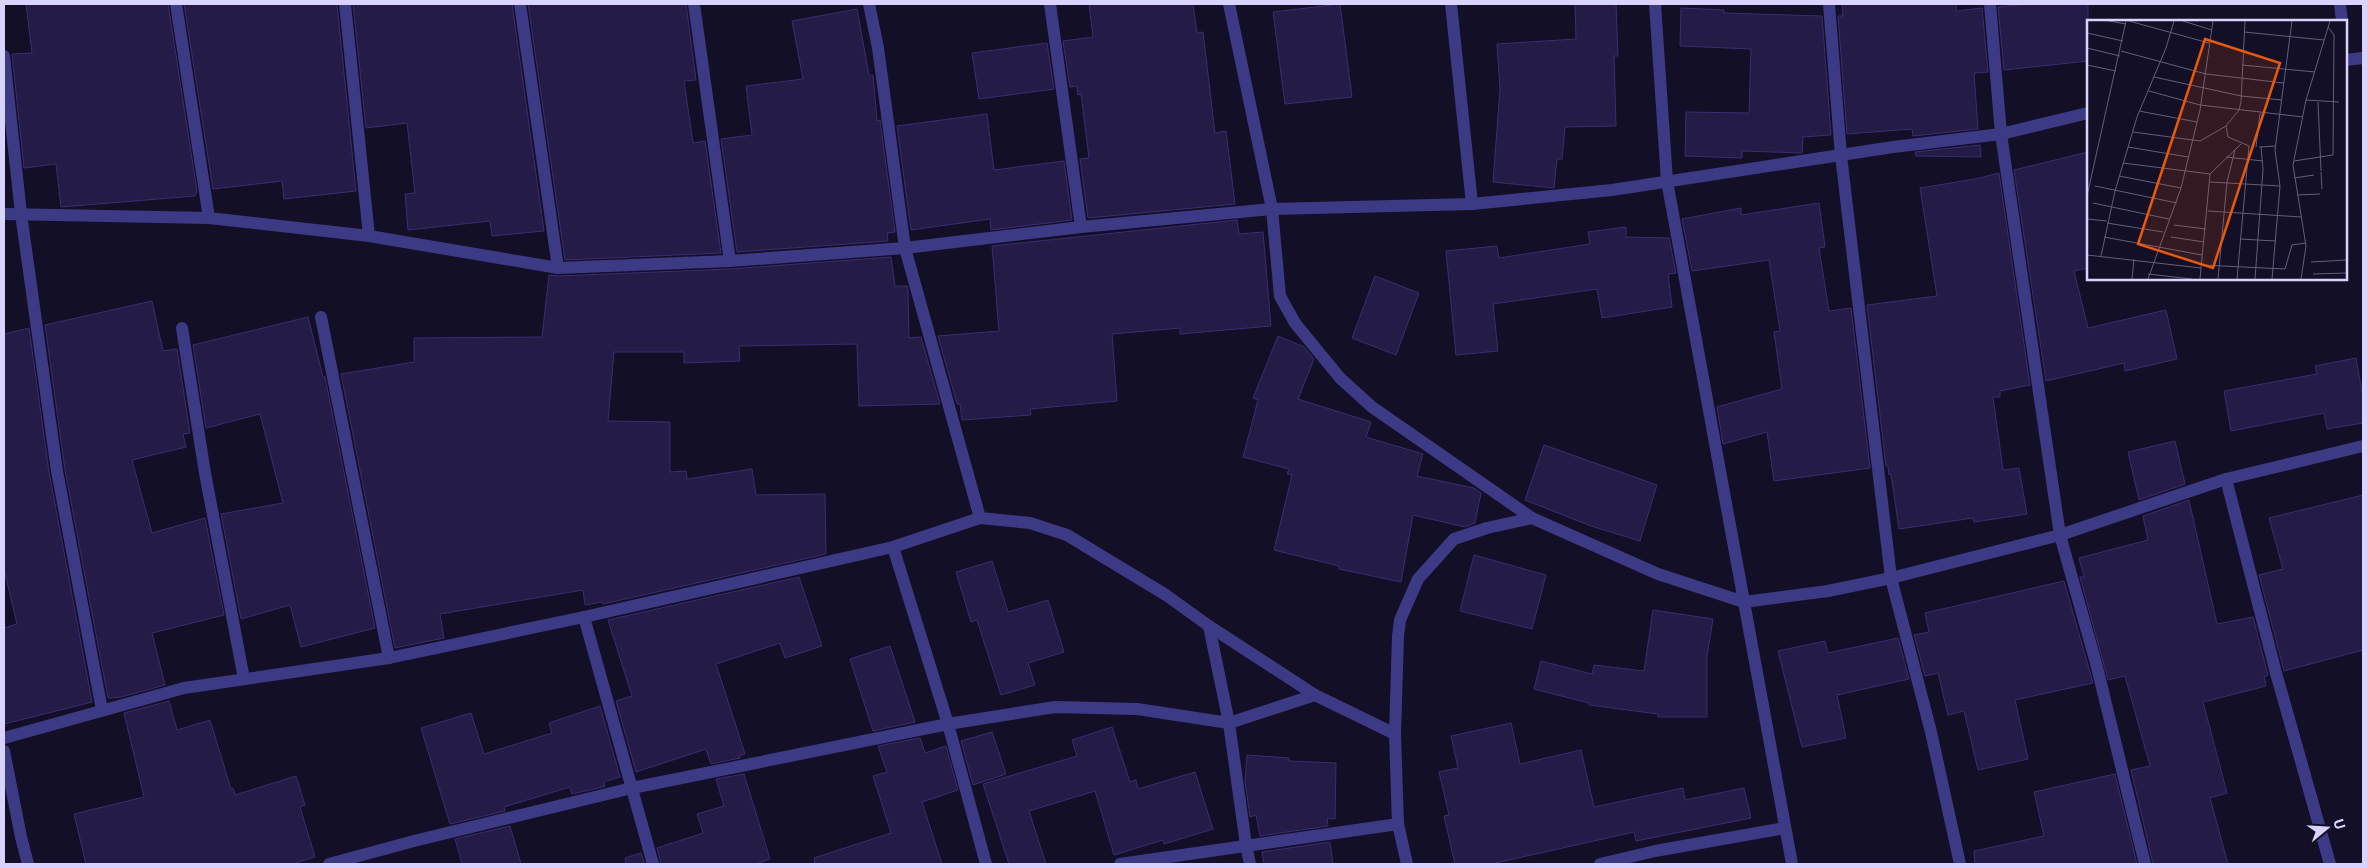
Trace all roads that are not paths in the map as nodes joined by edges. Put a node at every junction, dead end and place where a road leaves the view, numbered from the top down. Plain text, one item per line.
1 (176, 4) edge
2 (345, 4) edge
3 (520, 4) edge
4 (694, 4) edge
5 (869, 4) edge
6 (1050, 4) edge
7 (1229, 4) edge
8 (1451, 4) edge
9 (1655, 4) edge
10 (1829, 4) edge
11 (1990, 4) edge
12 (2340, 4) edge
13 (2342, 20) edge
14 (4, 56) edge
15 (2363, 58) edge
16 (2347, 60) edge
17 (2087, 112) edge
18 (2001, 134) junction
19 (1841, 156) junction
20 (1667, 181) junction
21 (1472, 204) junction
22 (1272, 209) junction
23 (4, 214) edge
24 (21, 214) junction
25 (209, 218) junction
26 (1081, 227) junction
27 (369, 236) junction
28 (905, 248) junction
29 (730, 261) junction
30 (558, 268) junction
31 (321, 317) dead end
32 (182, 328) dead end
33 (2363, 446) edge
34 (2226, 479) junction
35 (980, 518) junction
36 (1532, 518) junction
37 (2060, 535) junction
38 (893, 547) junction
39 (1891, 578) junction
40 (1744, 602) junction
41 (584, 617) junction
42 (1209, 626) junction
43 (389, 658) junction
44 (244, 679) junction
45 (1315, 695) junction
46 (102, 710) junction
47 (1229, 722) junction
48 (948, 724) junction
49 (1395, 734) junction
50 (4, 738) edge
51 (4, 751) edge
52 (632, 788) junction
53 (1398, 824) junction
54 (1785, 828) junction
55 (1246, 845) junction
56 (28, 864) edge
57 (329, 864) edge
58 (653, 864) edge
59 (986, 864) edge
60 (1120, 864) edge
61 (1250, 864) edge
62 (1407, 864) edge
63 (1600, 864) edge
64 (1792, 864) edge
65 (1960, 864) edge
66 (2145, 864) edge
67 (2330, 864) edge

1 - 25 street
2 - 27 street
3 - 30 street
4 - 29 street
5 - 28 street
6 - 26 street
7 - 22 street
8 - 21 street
9 - 20 street
10 - 19 street
11 - 18 street
12 - 13 street
14 - 24 street
15 - 16 street
17 - 18 street
18 - 19 street
18 - 37 street
19 - 20 street
19 - 39 street
20 - 21 street
20 - 40 street
21 - 22 street
22 - 26 street
22 - 36 street
23 - 24 street
24 - 25 street
24 - 46 street
25 - 27 street
26 - 28 street
27 - 30 street
28 - 29 street
28 - 35 street
29 - 30 street
31 - 43 street
32 - 44 street
33 - 34 street
34 - 37 street
34 - 67 street
35 - 38 street
35 - 42 street
36 - 40 street
36 - 49 street
37 - 39 street
37 - 66 street
38 - 41 street
38 - 48 street
39 - 40 street
39 - 65 street
40 - 54 street
41 - 43 street
41 - 52 street
42 - 45 street
42 - 47 street
43 - 44 street
44 - 46 street
45 - 47 street
45 - 49 street
46 - 50 street
47 - 48 street
47 - 55 street
48 - 52 street
48 - 59 street
49 - 53 street
51 - 56 street
52 - 57 street
52 - 58 street
53 - 55 street
53 - 62 street
54 - 63 street
54 - 64 street
55 - 60 street
55 - 61 street

